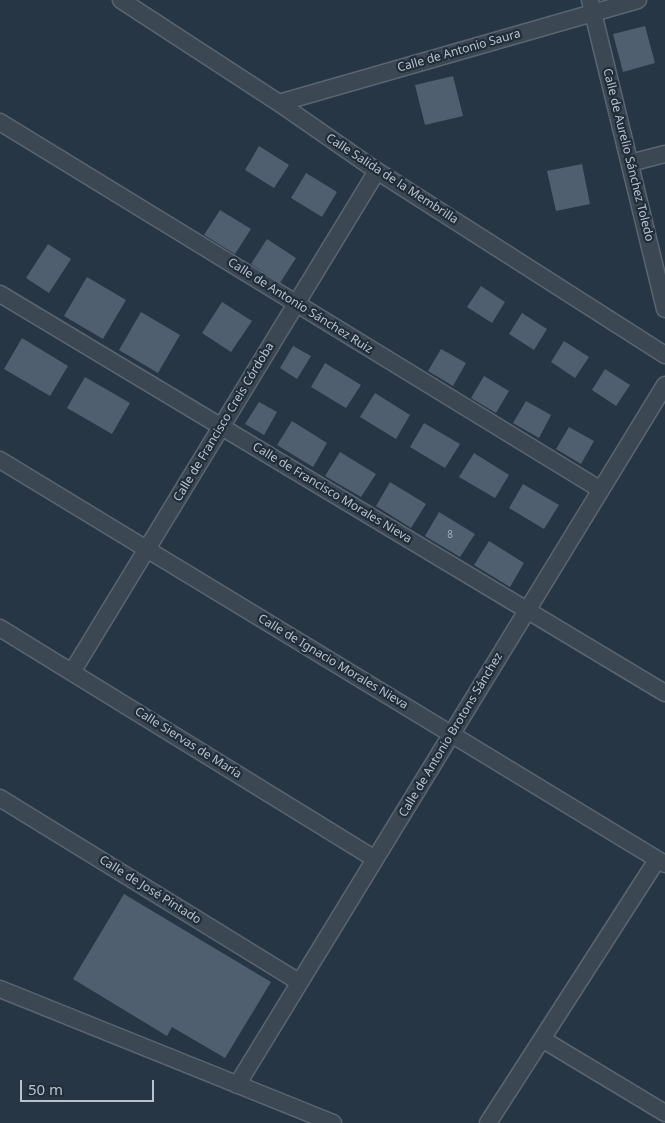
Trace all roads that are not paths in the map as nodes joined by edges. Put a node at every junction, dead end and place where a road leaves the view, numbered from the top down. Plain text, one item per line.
1 (120, 0) edge
2 (638, 0) edge
3 (591, 6) edge
4 (279, 103) junction
5 (0, 122) edge
6 (665, 154) edge
7 (630, 163) junction
8 (376, 171) junction
9 (0, 294) edge
10 (296, 303) junction
11 (665, 309) edge
12 (665, 355) edge
13 (665, 385) edge
14 (221, 427) junction
15 (0, 460) edge
16 (601, 490) junction
17 (147, 549) junction
18 (527, 610) junction
19 (0, 628) edge
20 (72, 672) junction
21 (665, 692) edge
22 (451, 734) junction
23 (0, 798) edge
24 (375, 858) junction
25 (661, 862) edge
26 (299, 982) junction
27 (0, 989) edge
28 (542, 1039) junction
29 (237, 1085) junction
30 (665, 1113) edge
31 (333, 1123) edge
32 (488, 1123) edge

1 - 4 street, Calle Salida de la Membrilla
2 - 3 street, Calle de Antonio Saura
3 - 4 street, Calle de Antonio Saura
3 - 7 street, Calle de Aurelio Sánchez Toledo
4 - 8 street, Calle Salida de la Membrilla
5 - 10 street, Calle de Antonio Sánchez Ruiz
6 - 7 street
7 - 11 street, Calle de Aurelio Sánchez Toledo
8 - 10 street, Calle de Francisco Creis Córdoba
8 - 12 street, Calle Salida de la Membrilla
9 - 14 street, Calle de Francisco Morales Nieva
10 - 14 street, Calle de Francisco Creis Córdoba
10 - 16 street, Calle de Antonio Sánchez Ruiz
13 - 16 street, Calle de Antonio Brotons Sánchez
14 - 17 street, Calle de Francisco Creis Córdoba
14 - 18 street, Calle de Francisco Morales Nieva
15 - 17 street, Calle de Ignacio Morales Nieva
16 - 18 street, Calle de Antonio Brotons Sánchez
17 - 20 street, Calle de Francisco Creis Córdoba
17 - 22 street, Calle de Ignacio Morales Nieva
18 - 21 street, Calle de Francisco Morales Nieva
18 - 22 street, Calle de Antonio Brotons Sánchez
19 - 20 street, Calle Siervas de María
20 - 24 street, Calle Siervas de María
22 - 24 street, Calle de Antonio Brotons Sánchez
22 - 25 street, Calle de Ignacio Morales Nieva
23 - 26 street, Calle de José Pintado
24 - 26 street, Calle de Antonio Brotons Sánchez
25 - 28 street
26 - 29 street, Calle de Antonio Brotons Sánchez
27 - 29 street
28 - 30 street
28 - 32 street
29 - 31 street

